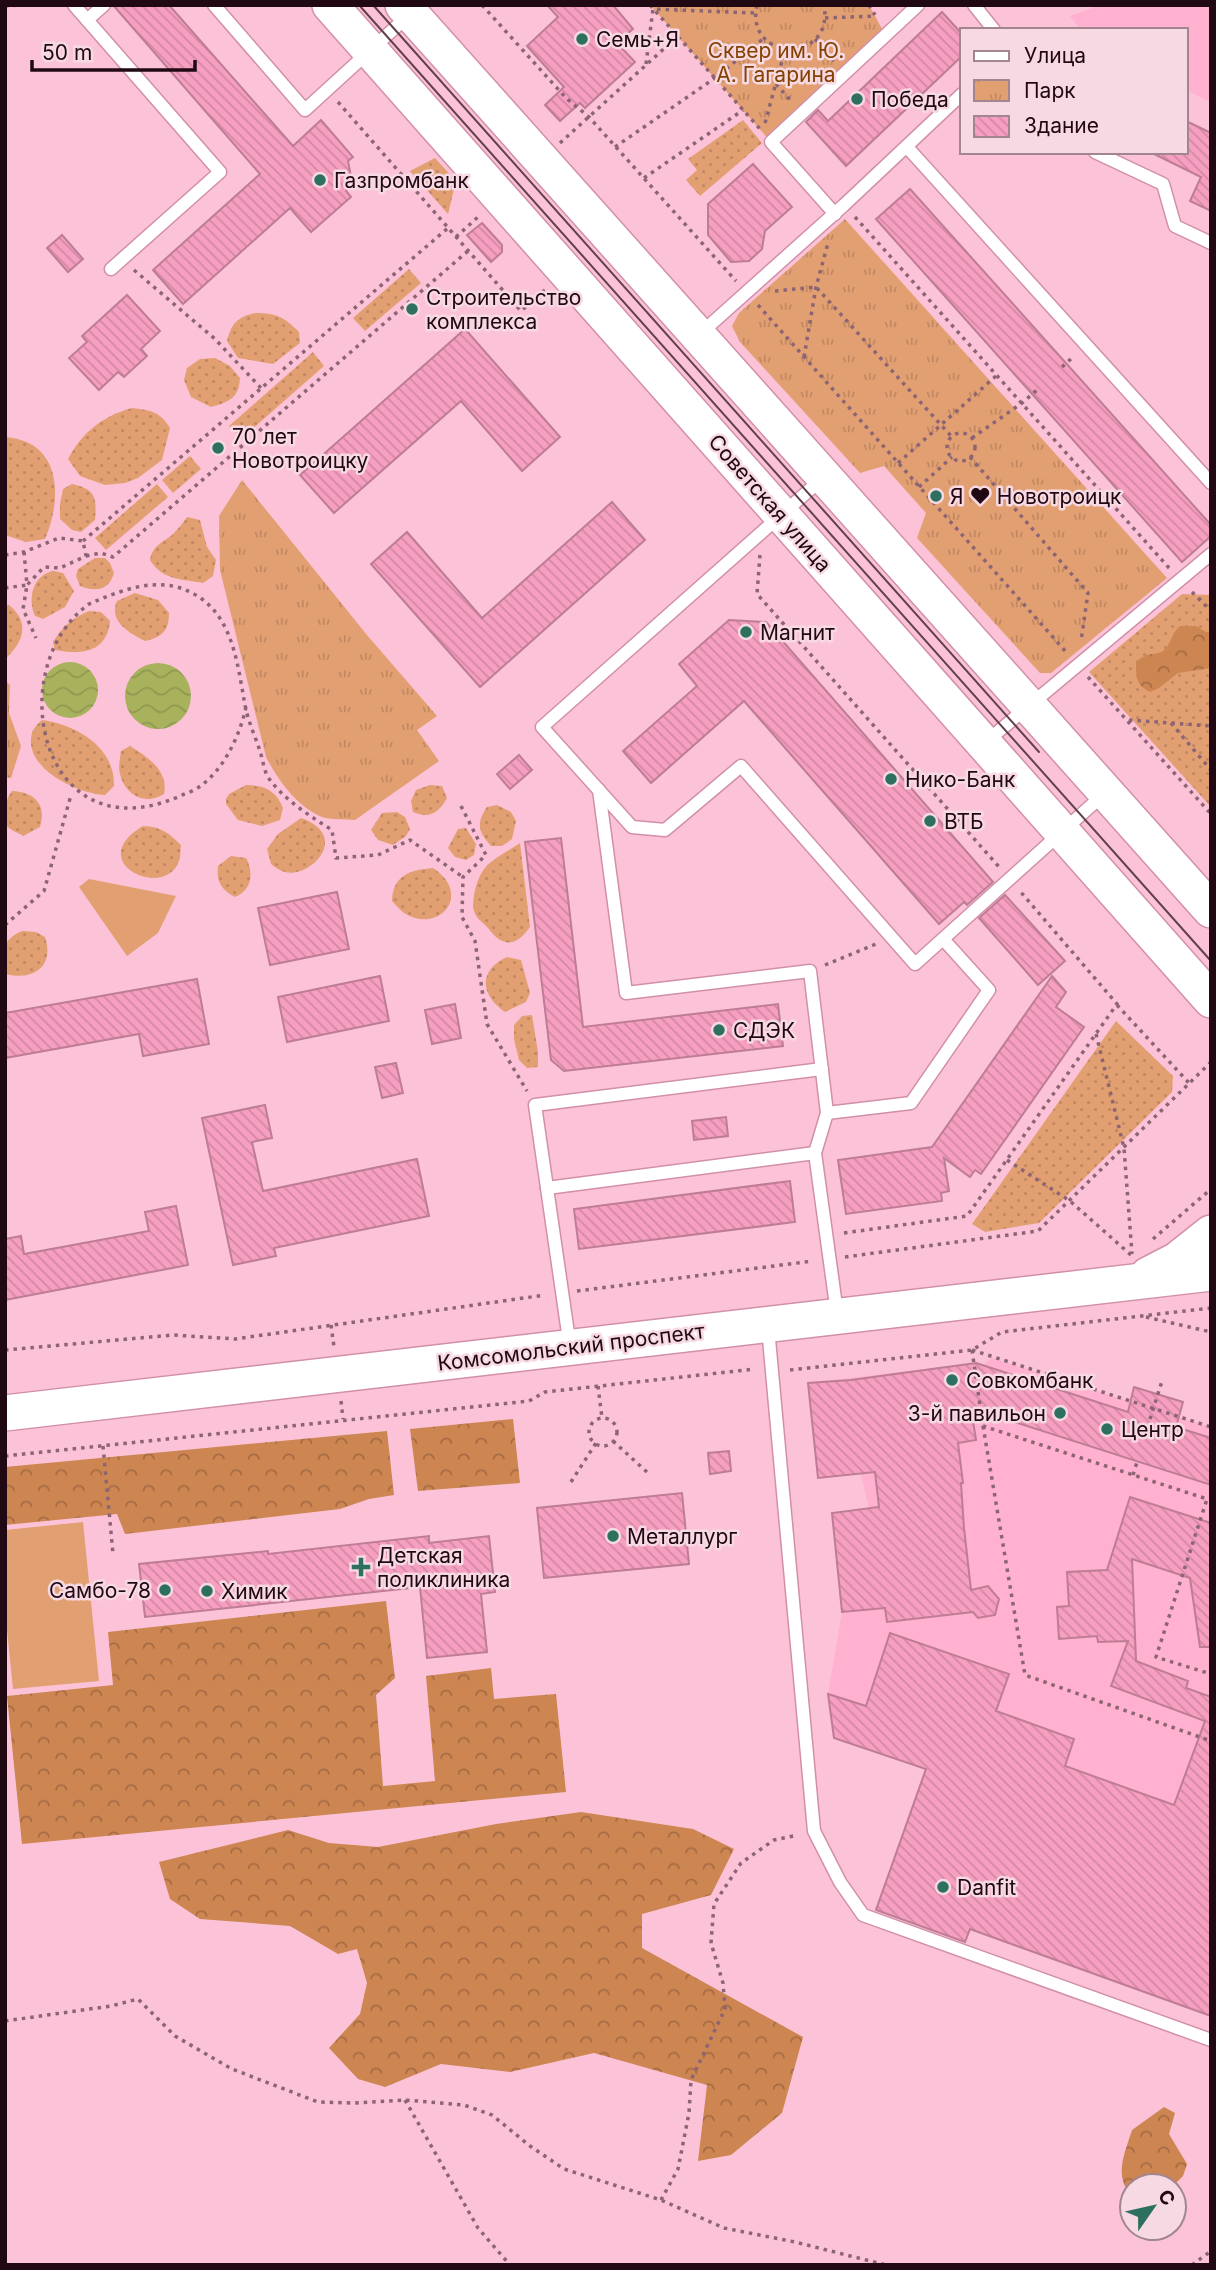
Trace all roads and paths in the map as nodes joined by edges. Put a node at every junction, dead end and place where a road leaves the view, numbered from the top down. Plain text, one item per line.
1 (20, 5) edge
2 (74, 5) edge
3 (104, 5) edge
4 (214, 5) edge
5 (330, 5) edge
6 (482, 5) edge
7 (757, 5) edge
8 (824, 5) edge
9 (918, 5) edge
10 (974, 5) edge
11 (5, 6) edge
12 (652, 7) edge
13 (407, 10) edge
14 (755, 13) junction
15 (875, 16) dead end
16 (825, 18) junction
17 (87, 20) junction
18 (992, 28) edge
19 (678, 36) junction
20 (764, 38) junction
21 (815, 39) junction
22 (785, 49) junction
23 (370, 50) junction
24 (645, 66) junction
25 (845, 74) junction
26 (715, 78) junction
27 (776, 84) junction
28 (327, 90) junction
29 (960, 96) edge
30 (743, 110) junction
31 (802, 114) junction
32 (589, 117) junction
33 (556, 146) dead end
34 (615, 147) junction
35 (907, 147) junction
36 (1099, 154) edge
37 (643, 178) junction
38 (839, 210) junction
39 (480, 215) dead end
40 (448, 228) junction
41 (456, 237) junction
42 (1211, 243) edge
43 (468, 251) junction
44 (122, 259) junction
45 (111, 269) dead end
46 (817, 288) junction
47 (545, 290) dead end
48 (747, 293) junction
49 (698, 336) junction
50 (804, 357) junction
51 (996, 375) junction
52 (261, 388) junction
53 (1037, 390) dead end
54 (1022, 403) junction
55 (941, 425) junction
56 (952, 437) junction
57 (972, 438) junction
58 (953, 457) junction
59 (970, 457) junction
60 (898, 463) junction
61 (824, 477) junction
62 (1211, 483) edge
63 (919, 487) junction
64 (771, 524) junction
65 (83, 541) junction
66 (24, 552) junction
67 (1211, 554) edge
68 (5, 555) edge
69 (86, 556) junction
70 (1179, 580) junction
71 (27, 585) junction
72 (5, 588) edge
73 (1211, 611) edge
74 (71, 613) dead end
75 (43, 632) dead end
76 (1077, 664) junction
77 (1028, 706) junction
78 (246, 707) junction
79 (1127, 720) junction
80 (1171, 723) junction
81 (1211, 726) edge
82 (984, 744) junction
83 (1211, 770) edge
84 (61, 789) dead end
85 (599, 789) junction
86 (1106, 793) junction
87 (71, 795) junction
88 (461, 806) dead end
89 (1211, 814) edge
90 (1062, 832) junction
91 (463, 877) junction
92 (1009, 879) junction
93 (1211, 910) edge
94 (5, 925) edge
95 (891, 938) junction
96 (943, 939) junction
97 (810, 971) junction
98 (1211, 1000) edge
99 (1117, 1004) junction
100 (1096, 1034) junction
101 (1209, 1064) edge
102 (822, 1069) junction
103 (1211, 1070) edge
104 (1189, 1083) junction
105 (535, 1105) junction
106 (827, 1113) junction
107 (1124, 1148) junction
108 (815, 1153) junction
109 (1006, 1160) junction
110 (547, 1188) junction
111 (1211, 1189) edge
112 (1070, 1201) junction
113 (1211, 1233) edge
114 (827, 1236) junction
115 (1152, 1240) dead end
116 (830, 1259) junction
117 (1137, 1262) junction
118 (1211, 1273) edge
119 (561, 1293) junction
120 (1211, 1308) edge
121 (838, 1316) junction
122 (1141, 1316) junction
123 (768, 1324) junction
124 (331, 1325) junction
125 (1211, 1332) edge
126 (570, 1347) junction
127 (5, 1350) edge
128 (972, 1350) junction
129 (335, 1356) dead end
130 (772, 1372) junction
131 (1162, 1381) dead end
132 (598, 1387) junction
133 (341, 1401) dead end
134 (1153, 1409) junction
135 (5, 1413) edge
136 (602, 1418) junction
137 (343, 1419) junction
138 (1150, 1419) dead end
139 (983, 1426) junction
140 (1211, 1427) edge
141 (613, 1441) junction
142 (596, 1443) junction
143 (103, 1446) junction
144 (5, 1456) edge
145 (1137, 1462) dead end
146 (648, 1473) dead end
147 (1133, 1475) junction
148 (571, 1482) dead end
149 (113, 1554) dead end
150 (1211, 1674) edge
151 (1211, 1741) edge
152 (814, 1831) junction
153 (5, 2021) edge
154 (1211, 2040) edge
155 (405, 2100) junction
156 (661, 2200) junction
157 (1211, 2252) edge
158 (510, 2265) edge
159 (886, 2265) edge
160 (1192, 2265) edge

1 - 11 path
2 - 17 lane
3 - 17 lane
4 - 28 lane
5 - 23 main road, Советская улица
6 - 32 path
7 - 14 path
8 - 16 path
9 - 25 lane
10 - 18 lane
12 - 14 path
12 - 19 path
12 - 24 path
13 - 23 lane
13 - 49 main road
14 - 20 path
15 - 16 path
16 - 21 path
17 - 44 lane
19 - 24 path
19 - 26 path
20 - 22 path
20 - 26 path
21 - 22 path
21 - 25 path
22 - 27 path
23 - 28 lane
23 - 64 main road, Советская улица
24 - 32 path
25 - 31 lane
26 - 30 path
26 - 34 path
27 - 30 path
27 - 31 path
28 - 40 path
29 - 35 lane
30 - 37 path
31 - 38 lane
32 - 33 path
32 - 34 path
34 - 37 path
35 - 38 lane
35 - 62 lane
36 - 42 lane
37 - 48 path
38 - 46 path
38 - 48 lane
38 - 51 path
39 - 41 path
40 - 41 path
40 - 52 path
41 - 43 path
43 - 47 path
43 - 69 path
44 - 45 lane
44 - 52 path
46 - 48 path
46 - 50 path
46 - 55 path
48 - 49 lane
48 - 50 path
49 - 61 main road
50 - 60 path
51 - 54 path
51 - 55 path
52 - 65 path
53 - 54 path
54 - 57 path
54 - 70 path
55 - 56 path
55 - 60 path
56 - 57 path
56 - 58 path
57 - 59 path
58 - 59 path
58 - 63 path
59 - 76 path
60 - 63 path
61 - 64 lane
61 - 77 main road
63 - 76 path
64 - 82 main road, Советская улица
64 - 85 lane
64 - 92 path
65 - 66 path
65 - 69 path
66 - 68 path
66 - 71 path
67 - 70 lane
69 - 71 path
70 - 73 path
70 - 76 lane
71 - 72 path
71 - 75 path
74 - 78 path
76 - 77 lane
76 - 79 path
77 - 82 lane
77 - 86 main road
78 - 87 path
78 - 91 path
79 - 80 path
79 - 89 path
80 - 81 path
80 - 83 path
82 - 90 main road, Советская улица
84 - 87 path
85 - 95 lane
85 - 97 lane
86 - 90 lane
86 - 93 main road
87 - 94 path
88 - 91 path
90 - 92 lane
90 - 98 main road, Советская улица
91 - 105 path
92 - 96 lane
92 - 99 path
95 - 96 lane
95 - 97 path
96 - 106 lane
97 - 102 lane
99 - 100 path
99 - 104 path
100 - 107 path
100 - 109 path
101 - 103 path
101 - 104 path
102 - 105 lane
102 - 106 lane
104 - 107 path
105 - 110 lane
106 - 108 lane
107 - 112 path
107 - 117 path
108 - 110 lane
108 - 114 lane
109 - 112 path
109 - 114 path
110 - 119 lane
111 - 115 path
112 - 116 path
112 - 117 path
113 - 117 main road, Комсомольский проспект
114 - 116 lane
116 - 119 path
116 - 121 lane
117 - 118 main road, Комсомольский проспект
117 - 121 main road, Комсомольский проспект
119 - 124 path
119 - 126 lane
120 - 122 path
121 - 123 main road, Комсомольский проспект
122 - 125 path
122 - 128 path
123 - 126 main road, Комсомольский проспект
123 - 130 lane
124 - 127 path
124 - 129 path
126 - 135 main road, Комсомольский проспект
128 - 130 path
128 - 134 path
128 - 139 path
130 - 132 path
130 - 152 lane
131 - 134 path
132 - 136 path
132 - 137 path
133 - 137 path
134 - 138 path
134 - 140 path
136 - 141 path
136 - 142 path
137 - 143 path
139 - 147 path
139 - 151 path
141 - 142 path
141 - 146 path
142 - 148 path
143 - 144 path
143 - 149 path
145 - 147 path
147 - 150 path
152 - 154 lane
152 - 156 path
153 - 155 path
155 - 156 path
155 - 158 path
156 - 159 path
157 - 160 path

